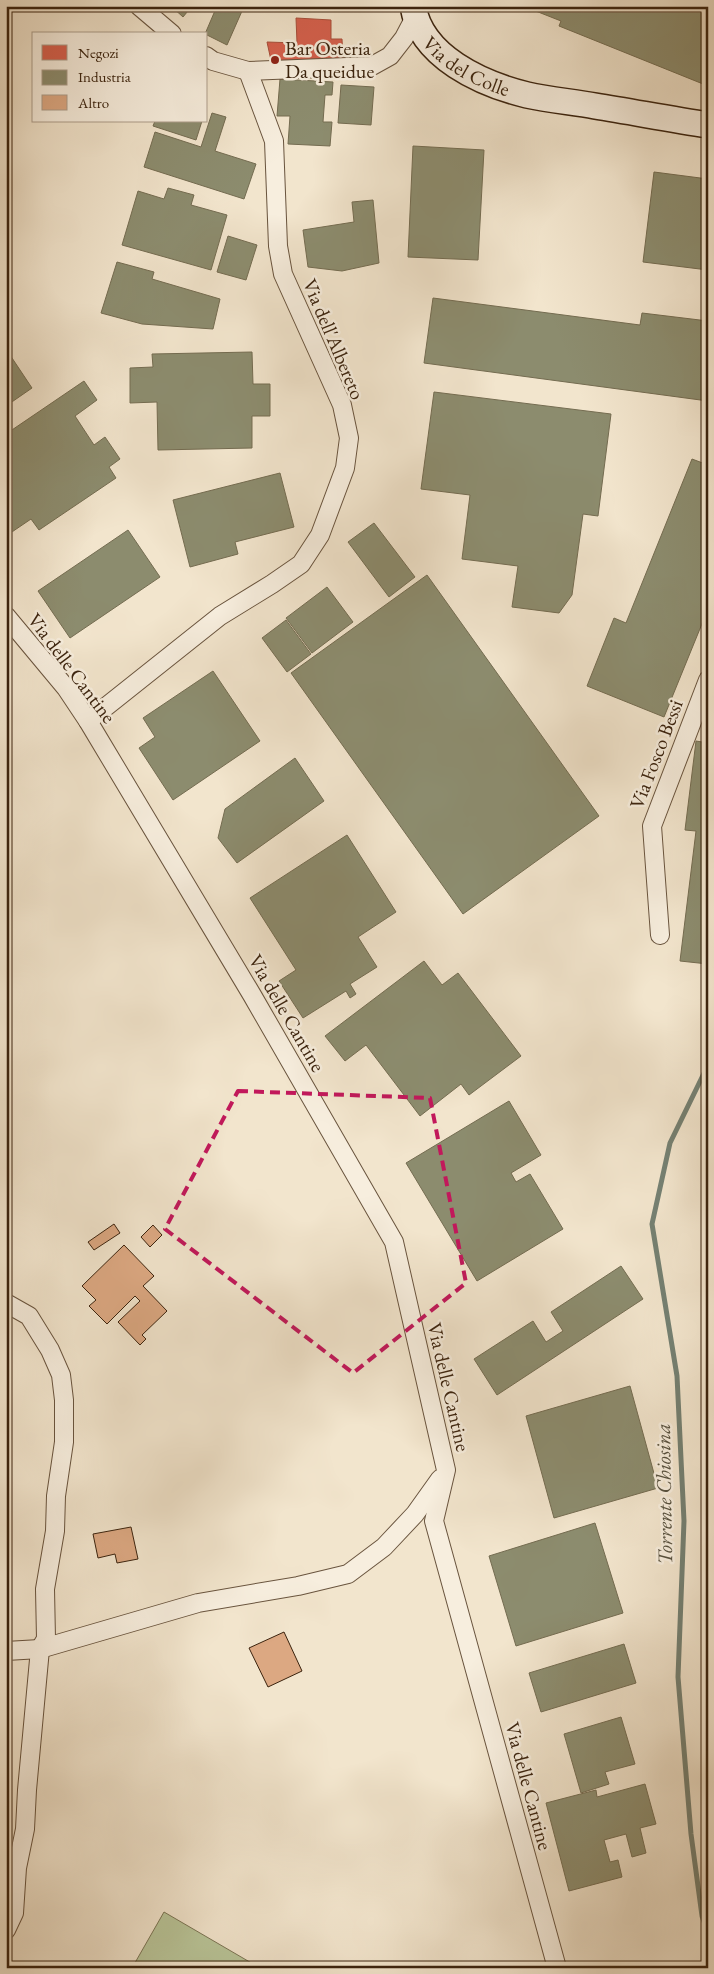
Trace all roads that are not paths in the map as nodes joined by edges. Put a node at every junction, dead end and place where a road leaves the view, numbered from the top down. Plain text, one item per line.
1 (139, 6) edge
2 (414, 12) edge
3 (170, 32) edge
4 (208, 57) edge
5 (248, 71) junction
6 (708, 125) edge
7 (6, 616) edge
8 (708, 680) edge
9 (88, 721) junction
10 (660, 936) dead end
11 (6, 1303) edge
12 (446, 1470) junction
13 (40, 1649) junction
14 (6, 1651) edge
15 (6, 1930) edge
16 (557, 1968) edge

1 - 3 street
2 - 5 street, Via del Colle
2 - 6 main road, Via del Colle
4 - 5 street, Via del Colle
5 - 9 street, Via dell'Albereto
7 - 9 street, Via delle Cantine
8 - 10 street, Via Fosco Bessi
9 - 12 street, Via delle Cantine
11 - 13 street
12 - 13 street, Via delle Cantine
12 - 16 street, Via delle Cantine
13 - 14 street, Via delle Cantine
13 - 15 street

